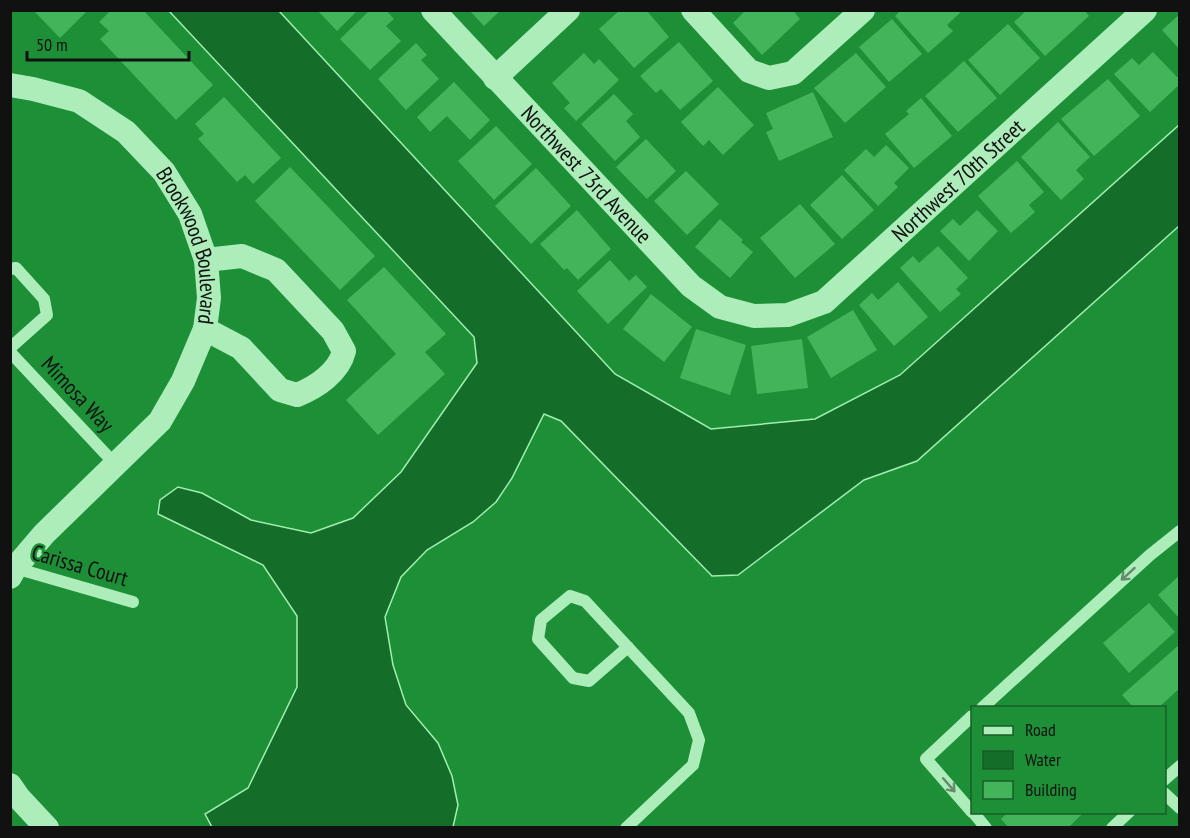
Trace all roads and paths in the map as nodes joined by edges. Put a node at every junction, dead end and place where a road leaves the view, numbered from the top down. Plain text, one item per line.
1 (432, 10) edge
2 (568, 10) edge
3 (693, 10) edge
4 (863, 10) edge
5 (1145, 10) edge
6 (495, 78) junction
7 (10, 85) edge
8 (206, 260) junction
9 (10, 269) edge
10 (754, 316) joint
11 (205, 329) junction
12 (10, 350) edge
13 (115, 464) junction
14 (1179, 531) edge
15 (13, 572) edge
16 (133, 602) dead end
17 (628, 647) junction
18 (984, 706) edge
19 (971, 717) edge
20 (1179, 766) edge
21 (1166, 778) edge
22 (10, 785) edge
23 (1166, 795) edge
24 (1179, 808) edge
25 (971, 810) edge
26 (975, 814) edge
27 (1127, 814) edge
28 (47, 828) edge
29 (626, 828) edge
30 (986, 828) edge
31 (1112, 828) edge

1 - 6 street, Northwest 73rd Avenue
2 - 6 street
3 - 4 street
5 - 10 street, Northwest 70th Street
6 - 10 street, Northwest 73rd Avenue
7 - 8 street, Brookwood Boulevard
8 - 11 street, Brookwood Boulevard
8 - 11 street
9 - 12 lane, Mimosa Way
11 - 13 street, Brookwood Boulevard
12 - 13 lane, Mimosa Way
13 - 15 street, Brookwood Boulevard
14 -> 18 lane
15 - 16 lane, Carissa Court
17 - 17 lane
17 - 29 lane
19 -> 25 lane
20 - 21 lane
22 - 28 street
23 - 24 lane
26 - 30 lane
27 - 31 lane

